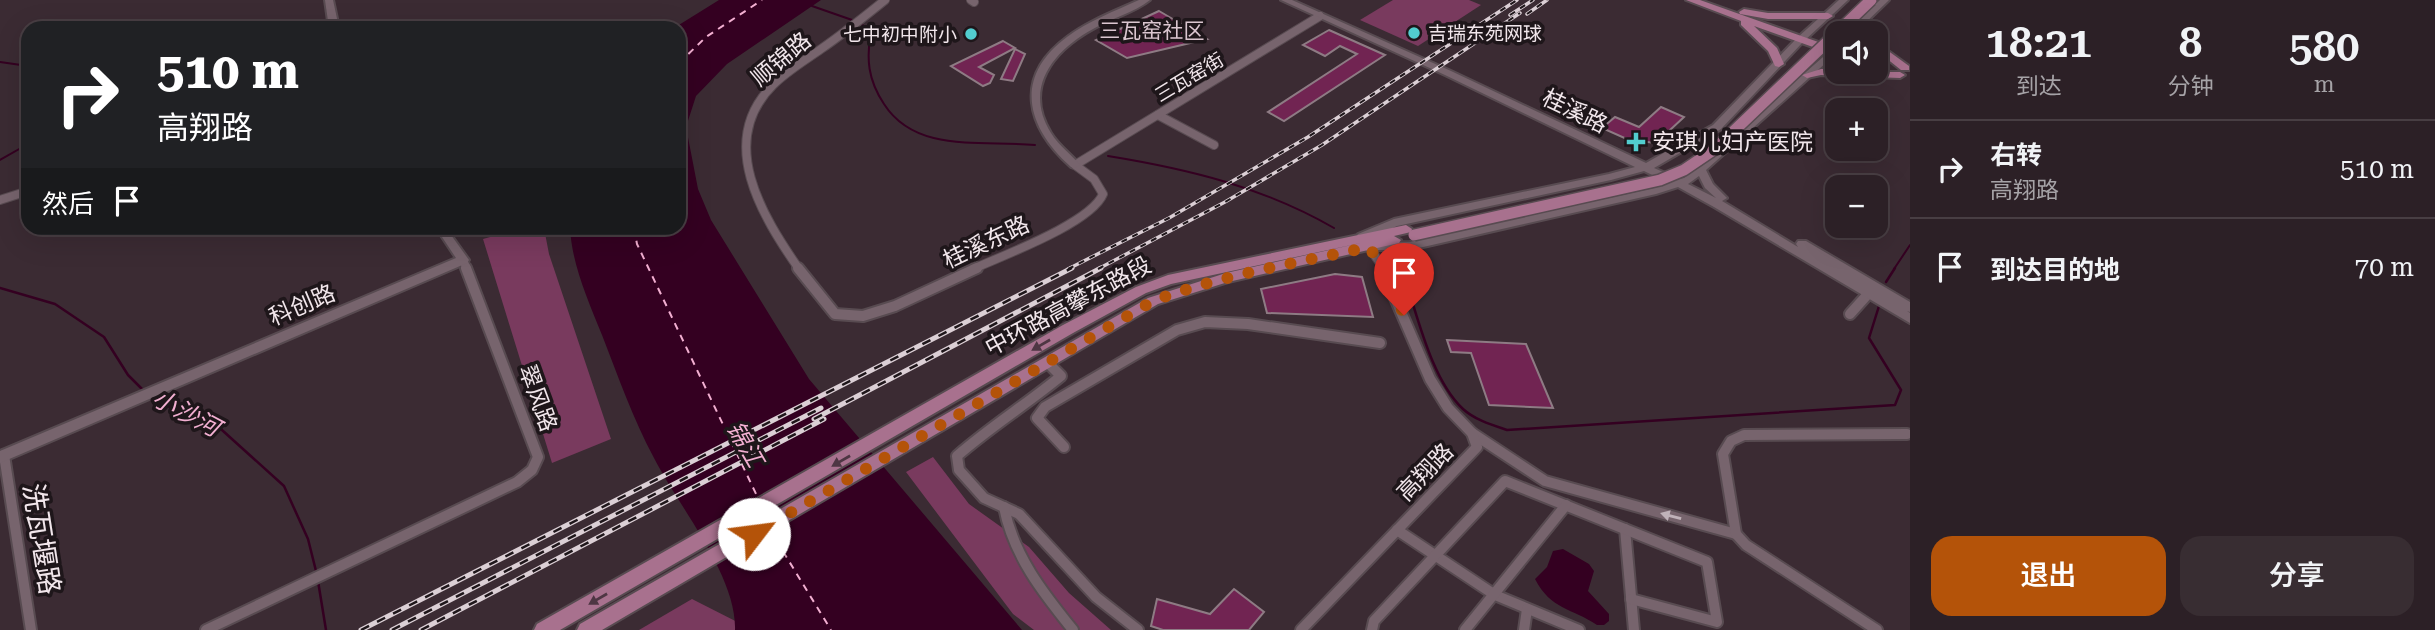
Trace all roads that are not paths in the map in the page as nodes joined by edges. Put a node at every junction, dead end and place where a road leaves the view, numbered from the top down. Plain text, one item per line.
1 (329, 0) edge
2 (885, 0) edge
3 (1285, 0) edge
4 (1300, 0) edge
5 (1690, 0) edge
6 (1711, 0) edge
7 (1844, 0) edge
8 (1857, 0) edge
9 (1871, 0) edge
10 (1885, 0) edge
11 (1141, 1) edge
12 (1744, 12) junction
13 (1728, 14) junction
14 (1320, 16) junction
15 (1828, 16) junction
16 (333, 21) edge
17 (1866, 21) edge
18 (1803, 36) junction
19 (1825, 45) edge
20 (1888, 56) edge
21 (1825, 59) edge
22 (1888, 63) edge
23 (1779, 64) junction
24 (1888, 68) edge
25 (1906, 72) edge
26 (1807, 75) junction
27 (1158, 115) junction
28 (1214, 145) dead end
29 (1075, 165) junction
30 (1651, 166) junction
31 (1700, 169) junction
32 (1683, 178) junction
33 (1657, 190) junction
34 (21, 193) edge
35 (0, 200) edge
36 (1720, 201) junction
37 (1410, 232) junction
38 (447, 235) edge
39 (1365, 242) junction
40 (463, 260) junction
41 (1868, 294) junction
42 (1910, 308) edge
43 (835, 314) joint
44 (1850, 314) dead end
45 (1910, 319) edge
46 (1380, 343) dead end
47 (1048, 363) junction
48 (1472, 433) junction
49 (1909, 433) edge
50 (1064, 447) dead end
51 (2, 456) edge
52 (1566, 505) junction
53 (1003, 506) junction
54 (1625, 529) junction
55 (1398, 530) junction
56 (1736, 534) junction
57 (1435, 557) junction
58 (1495, 596) junction
59 (1631, 599) junction
60 (1527, 609) junction
61 (1371, 627) edge
62 (30, 630) edge
63 (206, 630) edge
64 (543, 630) edge
65 (586, 630) edge
66 (1073, 630) edge
67 (1138, 630) edge
68 (1301, 630) edge
69 (1465, 630) edge
70 (1524, 630) edge
71 (1579, 630) edge
72 (1634, 630) edge
73 (1877, 630) edge

1 - 16 main road
2 - 43 street, 顺锦路
3 - 14 main road, 桂溪路
4 - 30 main road, 桂溪路
5 - 13 main road
6 - 12 main road
7 - 15 main road
8 - 37 main road, 中环路高攀东路段
9 - 32 main road, 中环路高攀东路段, bridge
10 - 17 main road
11 - 29 main road
12 - 15 main road
12 - 18 main road
13 - 18 main road
13 - 23 main road
14 - 27 street, 三瓦窑街
14 - 30 main road, 桂溪路
15 - 18 main road
18 - 19 main road
18 - 23 main road
20 - 25 main road
21 - 26 main road
22 - 25 main road
23 - 30 main road
24 - 25 main road
25 - 26 main road
26 - 31 main road
27 - 28 street
27 - 29 street, 三瓦窑街
29 - 43 street, 桂溪东路
30 - 32 main road, 桂溪路
30 - 39 main road
31 - 32 main road
31 - 36 main road
32 - 33 main road
32 - 36 main road, 桂溪路
32 - 37 main road, 中环路高攀东路段, bridge
33 - 36 main road
33 - 39 main road
34 - 35 street
36 - 41 main road, 桂溪路
36 - 42 main road, 桂溪路
37 - 39 main road, 中环路高攀东路段
38 - 40 main road
39 - 47 main road, 中环路高攀东路段
39 - 48 street, 高翔路
39 -> 64 main road, 中环路高攀东路段
40 - 51 main road, 科创路
40 - 63 street, 翠风路
41 - 44 street
41 - 45 main road, 桂溪路
46 - 50 street
47 - 53 street
47 - 65 main road, 中环路高攀东路段
48 - 55 street, 高翔路
56 -> 48 street
49 - 56 street
51 - 62 street, 洗瓦堰路
52 - 54 street
52 - 57 street
52 - 58 street
53 - 66 street
53 - 67 street
54 - 59 street
54 - 59 street
55 - 57 street
55 - 68 street, 高翔路
56 - 73 street
57 - 58 street
57 - 61 street
58 - 60 street
58 - 69 street
59 - 72 street
60 - 70 street
60 - 71 street

